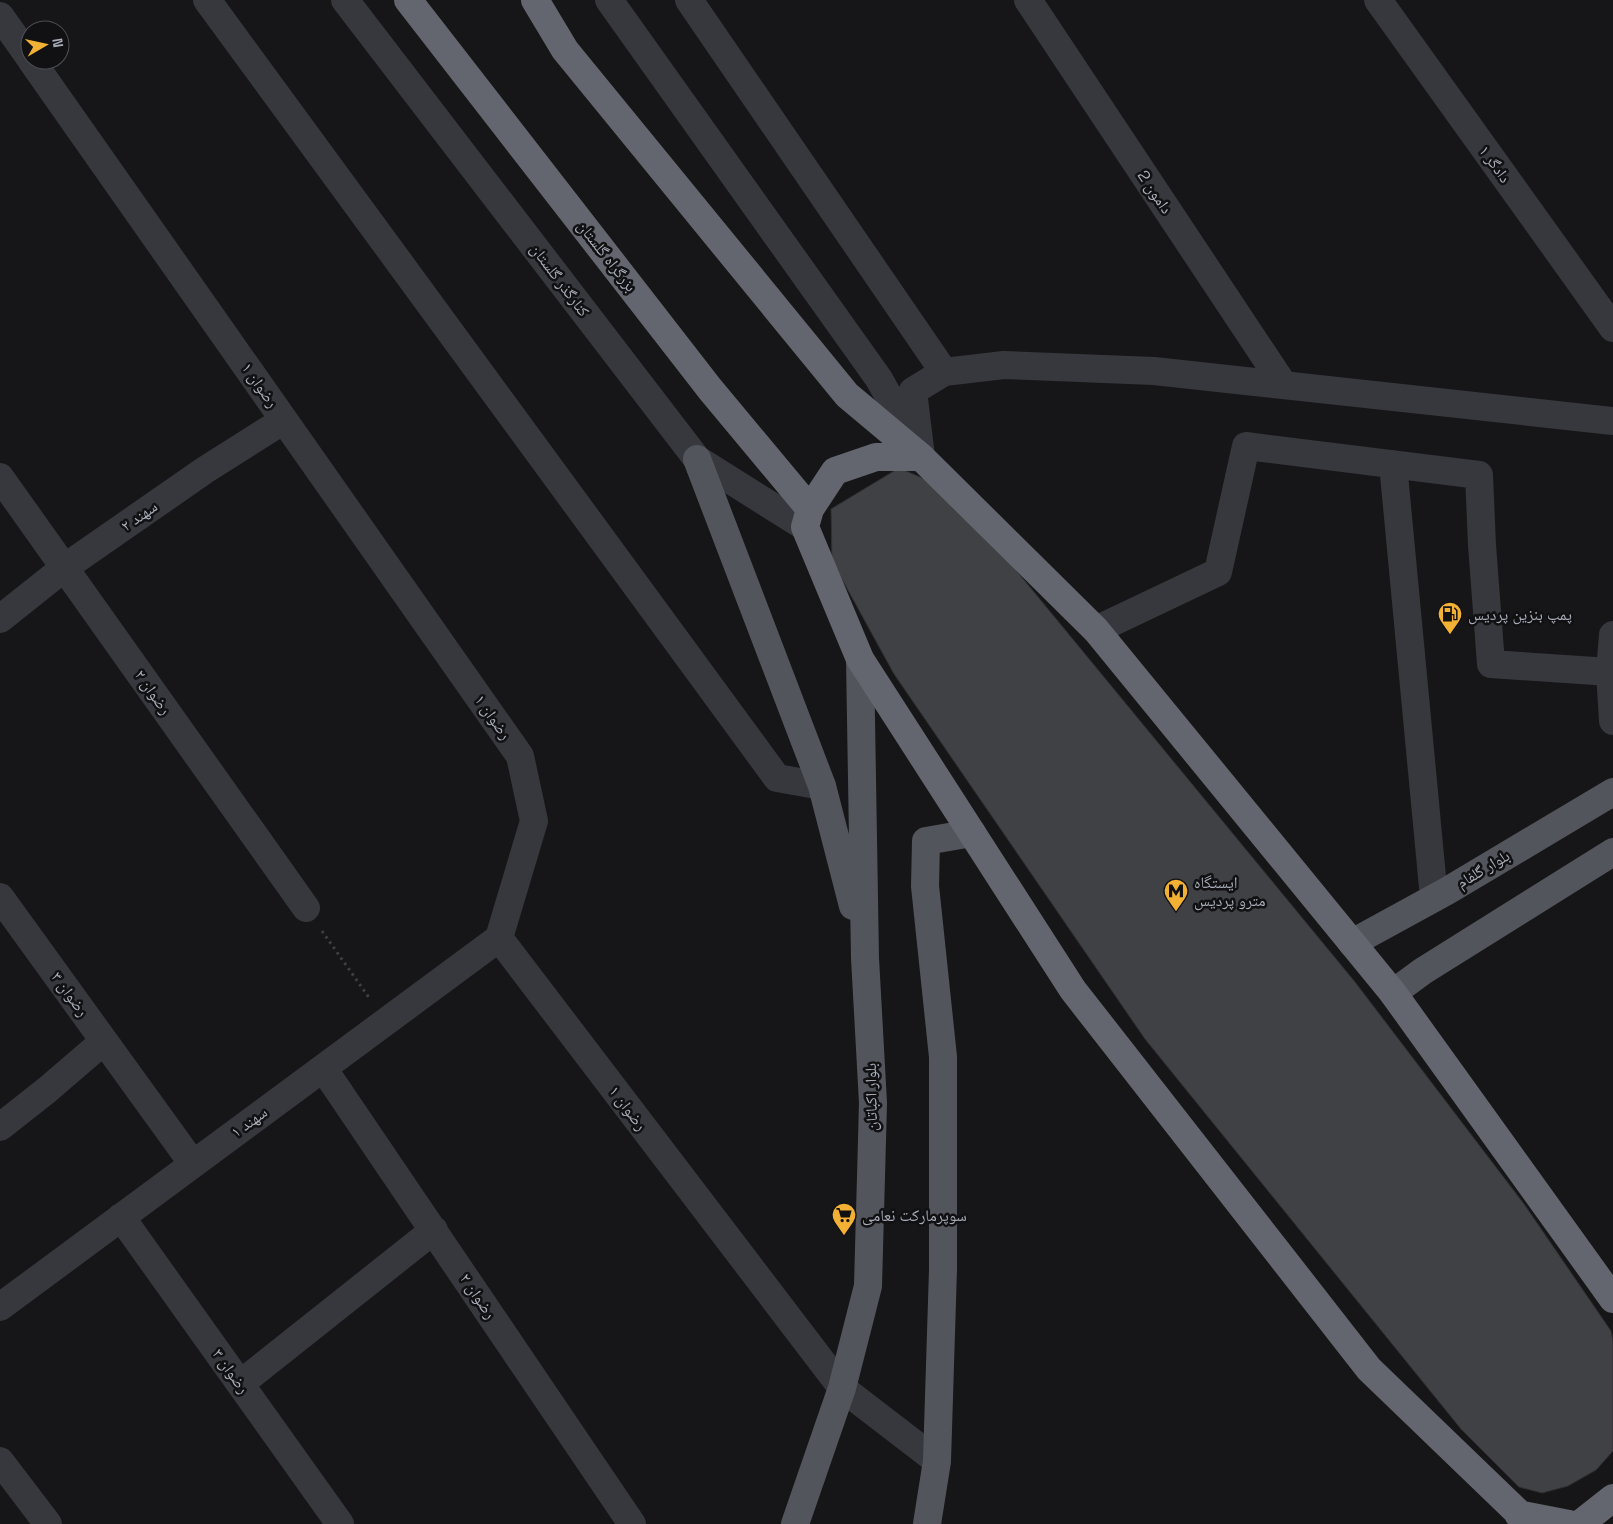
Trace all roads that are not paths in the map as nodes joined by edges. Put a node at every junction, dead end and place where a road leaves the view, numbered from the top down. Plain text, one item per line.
1 (207, 0) edge
2 (346, 0) edge
3 (408, 0) edge
4 (535, 0) edge
5 (609, 0) edge
6 (689, 0) edge
7 (1028, 0) edge
8 (1378, 0) edge
9 (0, 16) edge
10 (20, 44) edge
11 (39, 70) edge
12 (1613, 328) edge
13 (944, 372) junction
14 (1283, 384) junction
15 (284, 420) junction
16 (1613, 421) edge
17 (922, 457) junction
18 (697, 459) junction
19 (1393, 464) junction
20 (0, 477) edge
21 (807, 518) junction
22 (64, 568) junction
23 (0, 619) edge
24 (1096, 630) junction
25 (1613, 635) edge
26 (860, 659) junction
27 (1610, 672) junction
28 (1613, 721) edge
29 (822, 786) junction
30 (1613, 792) edge
31 (972, 834) junction
32 (1613, 852) edge
33 (0, 897) edge
34 (1434, 898) junction
35 (306, 908) road end
36 (499, 938) junction
37 (1352, 944) junction
38 (865, 958) junction
39 (1393, 993) junction
40 (104, 1041) junction
41 (323, 1068) junction
42 (0, 1127) edge
43 (193, 1164) junction
44 (122, 1217) junction
45 (434, 1230) junction
46 (1613, 1299) edge
47 (0, 1307) edge
48 (240, 1384) junction
49 (842, 1388) junction
50 (0, 1461) edge
51 (937, 1462) junction
52 (1613, 1498) edge
53 (1524, 1519) edge
54 (48, 1524) edge
55 (340, 1524) edge
56 (632, 1524) edge
57 (795, 1524) edge
58 (927, 1524) edge
59 (1569, 1524) edge
60 (1580, 1524) edge

1 - 29 street
2 - 18 street, کنارگذر گلستان
3 - 21 highway, بزرگراه گلستان
4 - 17 highway
5 - 17 street
6 - 13 street
7 - 14 street, دامون 2
8 - 12 street, ۱ دادگر
9 - 10 street, رضوان ۱
11 - 15 street, رضوان ۱
13 - 14 street
13 - 17 street
14 - 16 street
15 - 22 street, سهند ۲
15 - 36 street, رضوان ۱
17 - 21 highway
17 - 24 highway
18 - 21 street, کنارگذر گلستان
18 - 29 main road
19 - 24 street
19 - 27 street
19 - 34 street
20 - 22 street, رضوان ۲
21 - 26 highway, بزرگراه گلستان
22 - 23 street, سهند ۲
22 - 35 street, رضوان ۲
24 - 37 highway
25 - 27 street
26 - 31 highway, بزرگراه گلستان
26 - 38 main road, بلوار اکباتان
27 - 28 street
29 - 38 main road
30 - 34 main road, بلوار گلفام
31 - 51 main road
31 - 53 highway, بزرگراه گلستان
32 - 39 main road
33 - 40 street, رضوان ۳
34 - 37 main road, بلوار گلفام
36 - 41 street, سهند ۱
36 - 49 street, رضوان ۱
37 - 39 highway
38 - 49 main road, بلوار اکباتان
39 - 46 highway
40 - 42 street
40 - 43 street, رضوان ۳
41 - 43 street, سهند ۱
41 - 45 street, رضوان ۲
43 - 44 street, سهند ۱
44 - 47 street, سهند ۱
44 - 48 street, رضوان ۳
45 - 48 street
45 - 56 street, رضوان ۲
48 - 55 street, رضوان ۳
49 - 51 street, رضوان ۱
49 - 57 main road, بلوار اکباتان
50 - 54 street
51 - 58 main road
52 - 60 highway
53 - 59 highway

